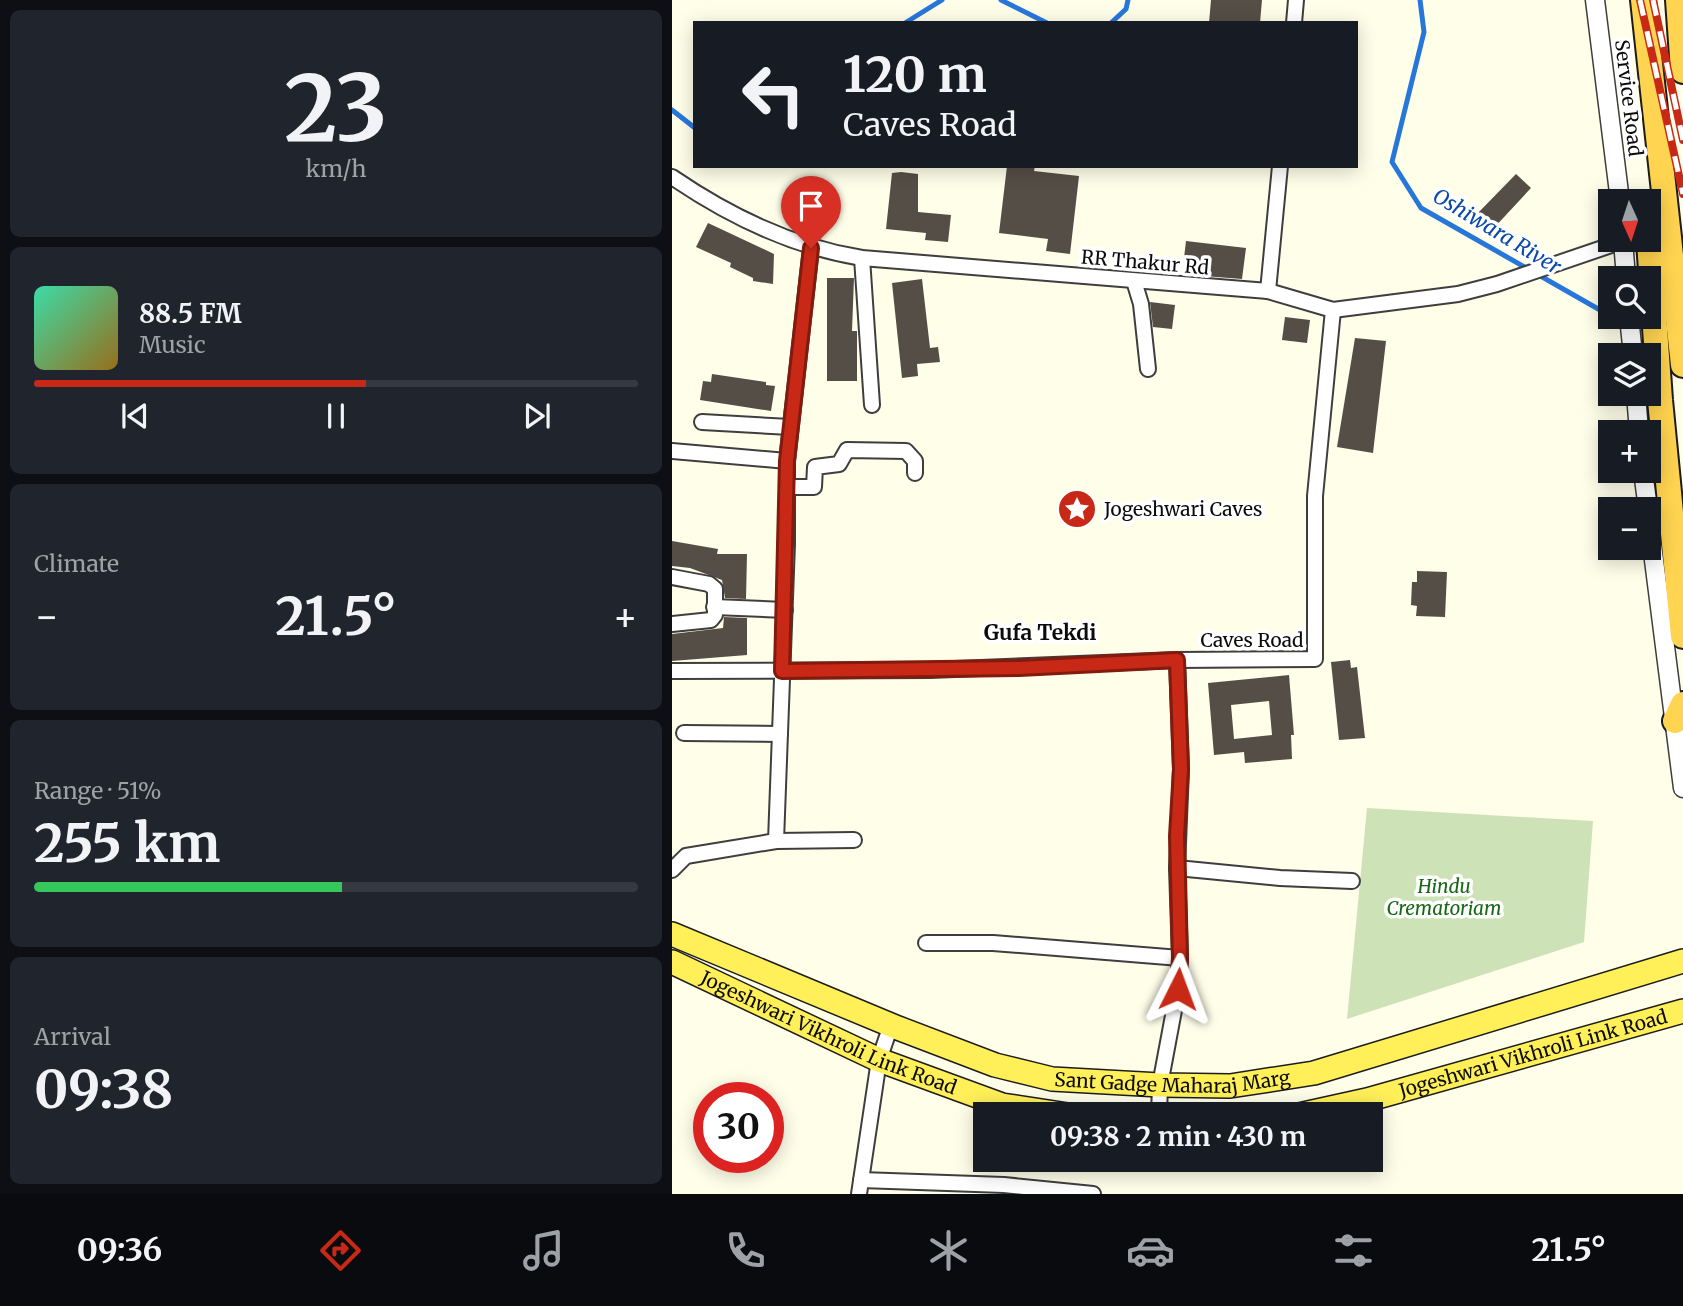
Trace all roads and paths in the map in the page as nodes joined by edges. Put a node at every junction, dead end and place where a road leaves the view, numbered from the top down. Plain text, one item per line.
1 (1296, 0) edge
2 (1595, 0) edge
3 (1643, 0) edge
4 (1678, 0) edge
5 (1294, 21) edge
6 (1683, 71) edge
7 (1659, 139) junction
8 (1280, 168) edge
9 (672, 177) edge
10 (1619, 189) edge
11 (1649, 189) edge
12 (811, 248) junction
13 (1598, 248) edge
14 (1650, 252) edge
15 (862, 258) junction
16 (1134, 281) junction
17 (1268, 292) junction
18 (1333, 310) junction
19 (1683, 365) edge
20 (1148, 369) dead end
21 (873, 405) dead end
22 (702, 422) dead end
23 (790, 427) junction
24 (672, 451) edge
25 (787, 461) junction
26 (915, 473) dead end
27 (787, 487) junction
28 (1656, 560) edge
29 (672, 577) edge
30 (714, 607) junction
31 (785, 610) junction
32 (672, 624) edge
33 (1683, 636) edge
34 (1177, 660) junction
35 (672, 671) edge
36 (782, 671) junction
37 (1679, 713) edge
38 (684, 733) dead end
39 (780, 734) junction
40 (1683, 788) edge
41 (854, 840) dead end
42 (776, 841) junction
43 (1177, 868) junction
44 (672, 870) edge
45 (1352, 881) dead end
46 (672, 934) edge
47 (926, 943) dead end
48 (1180, 958) junction
49 (1683, 961) edge
50 (672, 962) edge
51 (1683, 1011) edge
52 (891, 1026) junction
53 (879, 1060) junction
54 (1160, 1084) junction
55 (994, 1102) edge
56 (1159, 1102) edge
57 (1358, 1102) edge
58 (860, 1187) edge
59 (1093, 1194) edge

1 - 5 street
2 - 10 street, Service Road
3 - 7 highway
4 - 6 highway
7 - 11 highway
7 - 19 highway
8 - 17 street
9 - 12 street, RR Thakur Rd
12 - 15 street, RR Thakur Rd
12 - 23 street
13 - 18 street, RR Thakur Rd
14 - 33 highway
15 - 16 street, RR Thakur Rd
15 - 21 street
16 - 17 street, RR Thakur Rd
16 - 20 street
17 - 18 street, RR Thakur Rd
18 - 34 street, Caves Road
22 - 23 street
23 - 25 street
24 - 25 street
25 - 27 street
26 - 27 street
27 - 31 street
28 - 37 street
29 - 30 street
30 - 31 street
30 - 32 street
31 - 36 street
34 - 36 street, Caves Road
34 - 43 street
35 - 36 street, Caves Road
36 - 39 street
37 - 40 street
38 - 39 street
39 - 42 street
41 - 42 street
42 - 44 street
43 - 45 street
43 - 48 street
46 - 52 main road, Sant Gadge Maharaj Marg
47 - 48 street
48 - 54 street
49 - 54 main road, Sant Gadge Maharaj Marg
50 - 53 main road, Jogeshwari Vikhroli Link Road
51 - 57 main road, Jogeshwari Vikhroli Link Road
52 - 53 street
52 - 54 main road, Sant Gadge Maharaj Marg
53 - 55 main road, Jogeshwari Vikhroli Link Road
53 - 58 street
54 - 56 street
58 - 59 street

